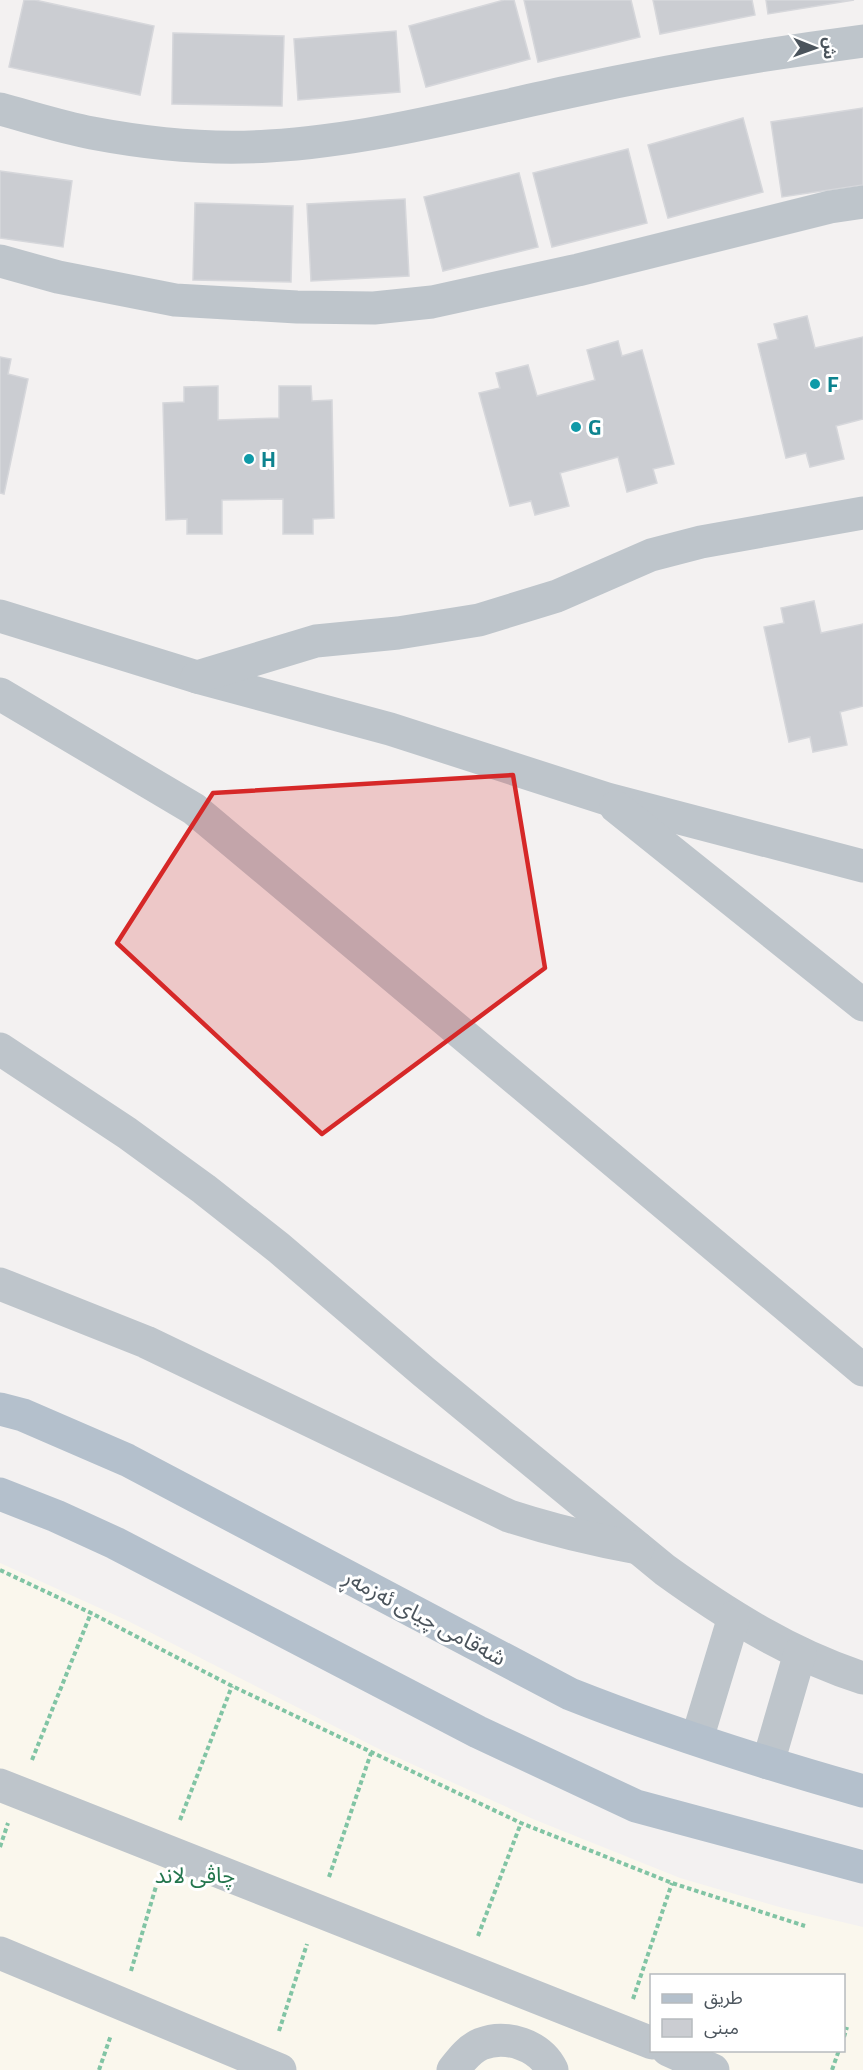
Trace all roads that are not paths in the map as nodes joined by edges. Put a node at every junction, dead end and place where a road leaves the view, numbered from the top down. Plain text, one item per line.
1 (863, 41) edge
2 (0, 109) edge
3 (863, 202) edge
4 (0, 261) edge
5 (863, 513) edge
6 (0, 616) edge
7 (197, 677) junction
8 (0, 694) edge
9 (607, 799) junction
10 (863, 866) edge
11 (863, 1005) edge
12 (0, 1049) edge
13 (0, 1284) edge
14 (863, 1370) edge
15 (0, 1409) edge
16 (0, 1494) edge
17 (640, 1548) junction
18 (734, 1617) junction
19 (800, 1653) junction
20 (863, 1678) edge
21 (698, 1739) junction
22 (768, 1762) junction
23 (10, 1789) edge
24 (863, 1791) edge
25 (863, 1867) edge
26 (0, 1953) edge
27 (637, 2037) edge
28 (672, 2052) edge
29 (280, 2070) edge
30 (453, 2070) edge
31 (552, 2070) edge
32 (713, 2070) edge

1 - 2 street
3 - 4 street
5 - 7 street
6 - 7 street
7 - 9 street
8 - 14 street
9 - 10 street
9 - 11 street
12 - 17 street
13 - 17 street
15 - 21 main road, شەقامی چیای ئەزمەڕ
16 - 25 main road
17 - 18 street
18 - 19 street
18 - 21 street
19 - 20 street
19 - 22 street
21 - 22 main road, شەقامی چیای ئەزمەڕ
22 - 24 main road, شەقامی چیای ئەزمەڕ
23 - 27 street
26 - 29 street
28 - 32 street
30 - 31 street

